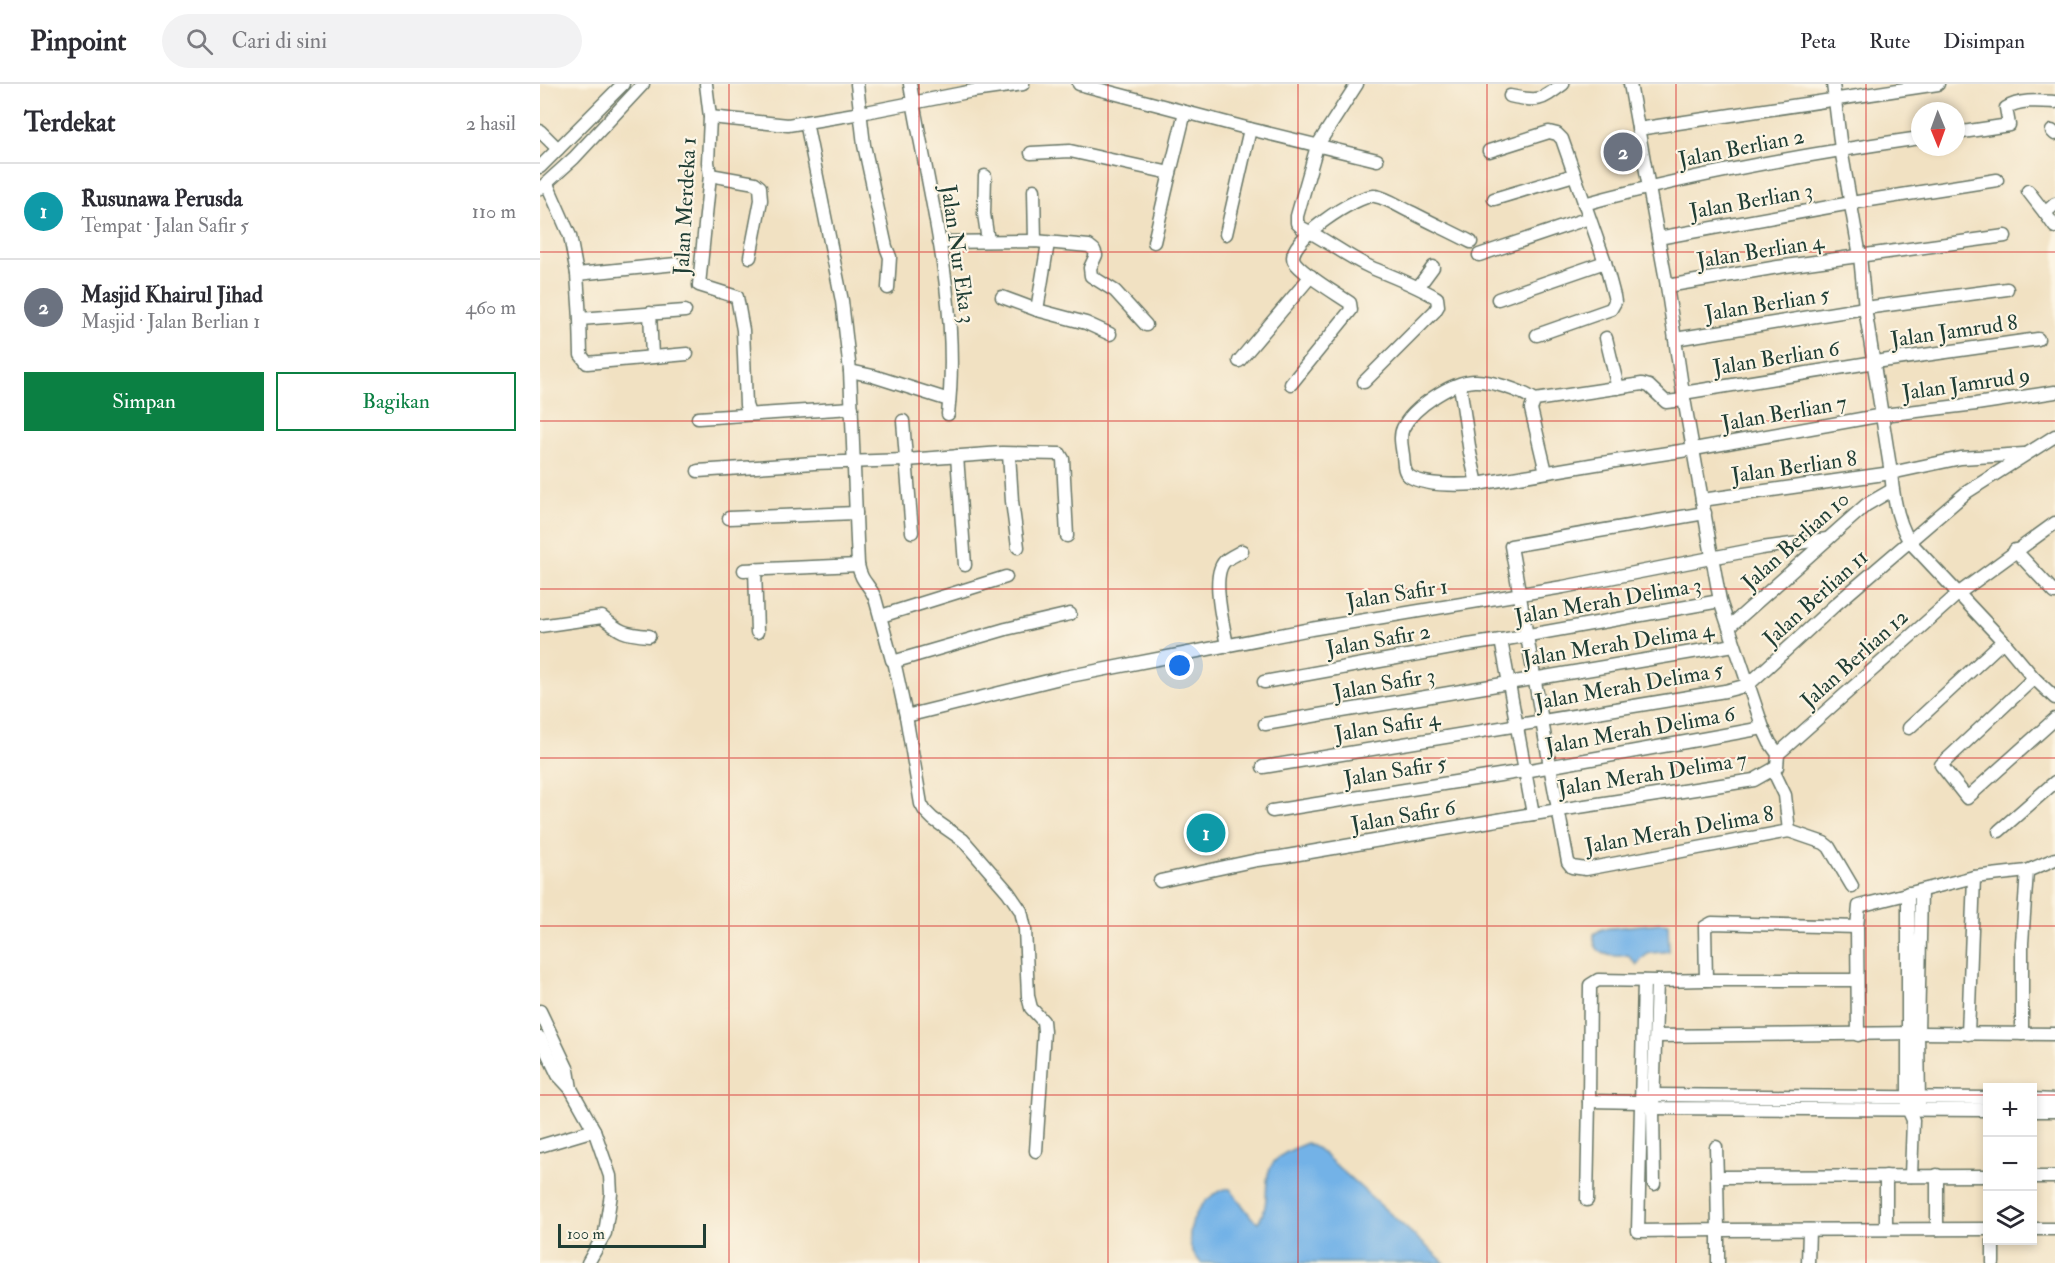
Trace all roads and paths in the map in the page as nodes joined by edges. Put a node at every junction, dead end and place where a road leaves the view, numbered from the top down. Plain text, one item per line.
1 (623, 84) edge
2 (643, 84) edge
3 (706, 84) edge
4 (857, 84) edge
5 (910, 84) edge
6 (1023, 84) edge
7 (1079, 84) edge
8 (1357, 84) edge
9 (1630, 84) edge
10 (1833, 84) edge
11 (1938, 84) edge
12 (1560, 85) edge
13 (1120, 89) edge
14 (1510, 96) dead end
15 (1836, 99) junction
16 (913, 102) junction
17 (2055, 102) edge
18 (1185, 112) junction
19 (861, 113) junction
20 (710, 117) junction
21 (806, 122) junction
22 (1250, 129) junction
23 (1638, 129) junction
24 (540, 132) edge
25 (1965, 132) edge
26 (1911, 139) edge
27 (1317, 146) junction
28 (558, 149) junction
29 (1841, 149) junction
30 (1489, 151) dead end
31 (1031, 153) dead end
32 (1377, 160) dead end
33 (540, 167) edge
34 (1170, 173) junction
35 (710, 175) junction
36 (1574, 175) junction
37 (985, 176) dead end
38 (1997, 180) dead end
39 (544, 186) edge
40 (1649, 186) junction
41 (1034, 189) dead end
42 (2028, 191) dead end
43 (1494, 200) dead end
44 (1851, 202) junction
45 (1584, 204) junction
46 (2055, 204) edge
47 (2045, 213) junction
48 (1589, 218) junction
49 (2055, 227) edge
50 (1309, 231) junction
51 (1227, 234) dead end
52 (2005, 236) dead end
53 (1658, 238) junction
54 (988, 241) junction
55 (1035, 241) junction
56 (939, 242) junction
57 (1154, 242) dead end
58 (1471, 242) dead end
59 (1048, 243) junction
60 (1479, 255) dead end
61 (1860, 256) junction
62 (750, 257) dead end
63 (1605, 262) junction
64 (676, 264) dead end
65 (1433, 267) dead end
66 (577, 274) junction
67 (1311, 276) junction
68 (1419, 286) junction
69 (1667, 286) junction
70 (888, 288) dead end
71 (2007, 289) dead end
72 (1002, 297) dead end
73 (1498, 299) dead end
74 (1865, 308) junction
75 (1037, 310) junction
76 (685, 311) dead end
77 (650, 313) junction
78 (580, 319) junction
79 (1146, 325) dead end
80 (1110, 334) dead end
81 (1537, 335) dead end
82 (1606, 338) dead end
83 (1675, 339) junction
84 (2038, 339) dead end
85 (687, 354) dead end
86 (652, 356) junction
87 (1239, 361) dead end
88 (1875, 362) junction
89 (850, 372) junction
90 (1364, 382) dead end
91 (1291, 384) dead end
92 (1460, 385) junction
93 (1618, 388) junction
94 (2055, 392) edge
95 (1684, 397) junction
96 (949, 400) junction
97 (1535, 400) junction
98 (852, 408) junction
99 (749, 414) junction
100 (948, 414) dead end
101 (1882, 415) junction
102 (698, 418) dead end
103 (903, 421) dead end
104 (2055, 436) edge
105 (1694, 449) junction
106 (1009, 454) junction
107 (2025, 454) junction
108 (957, 456) junction
109 (906, 460) junction
110 (855, 461) junction
111 (698, 471) dead end
112 (1546, 472) junction
113 (1892, 473) junction
114 (1477, 484) junction
115 (1892, 490) junction
116 (1702, 500) junction
117 (856, 513) junction
118 (1705, 513) junction
119 (729, 518) dead end
120 (2055, 523) edge
121 (912, 531) dead end
122 (1067, 536) dead end
123 (1827, 539) junction
124 (1910, 542) junction
125 (1018, 547) dead end
126 (2015, 550) junction
127 (1242, 551) dead end
128 (1711, 558) junction
129 (858, 565) junction
130 (965, 565) dead end
131 (1006, 577) dead end
132 (1959, 593) junction
133 (2055, 593) edge
134 (1519, 594) junction
135 (1719, 601) junction
136 (1071, 614) dead end
137 (881, 616) junction
138 (540, 626) edge
139 (1729, 627) junction
140 (757, 632) dead end
141 (649, 636) dead end
142 (1527, 636) junction
143 (1501, 640) junction
144 (2003, 641) junction
145 (1734, 645) junction
146 (1227, 646) junction
147 (894, 661) junction
148 (1534, 678) junction
149 (2034, 678) junction
150 (1264, 682) dead end
151 (1510, 682) junction
152 (1748, 685) junction
153 (2055, 698) edge
154 (906, 716) junction
155 (2055, 719) edge
156 (1542, 721) junction
157 (1265, 724) dead end
158 (1518, 725) junction
159 (1763, 728) junction
160 (1909, 728) dead end
161 (1778, 754) junction
162 (1550, 766) junction
163 (1263, 767) dead end
164 (1775, 768) junction
165 (1525, 771) junction
166 (2055, 782) edge
167 (1559, 810) junction
168 (1272, 811) dead end
169 (1533, 814) junction
170 (1789, 831) junction
171 (1999, 831) dead end
172 (2055, 859) edge
173 (2027, 871) junction
174 (1974, 877) junction
175 (1160, 881) dead end
176 (1852, 886) dead end
177 (1922, 891) junction
178 (1908, 893) junction
179 (1857, 927) junction
180 (1706, 980) junction
181 (1857, 980) junction
182 (1650, 981) junction
183 (540, 1011) edge
184 (1913, 1033) junction
185 (1968, 1034) junction
186 (2022, 1034) junction
187 (2055, 1034) edge
188 (1858, 1035) junction
189 (1656, 1036) junction
190 (540, 1038) edge
191 (571, 1089) junction
192 (1983, 1099) edge
193 (2037, 1099) edge
194 (2055, 1100) edge
195 (1589, 1101) junction
196 (1647, 1102) junction
197 (1913, 1106) junction
198 (1983, 1110) edge
199 (2037, 1111) edge
200 (2055, 1111) edge
201 (594, 1130) junction
202 (540, 1146) edge
203 (1716, 1147) dead end
204 (1036, 1151) dead end
205 (1937, 1175) junction
206 (1886, 1176) junction
207 (1911, 1176) junction
208 (1983, 1176) edge
209 (1717, 1177) junction
210 (2037, 1177) edge
211 (2055, 1177) edge
212 (1654, 1184) dead end
213 (1587, 1200) dead end
214 (1886, 1229) junction
215 (1937, 1229) junction
216 (1983, 1229) edge
217 (2037, 1229) edge
218 (2055, 1229) edge
219 (1718, 1230) junction
220 (1809, 1230) junction
221 (1993, 1245) edge
222 (588, 1263) edge
223 (1718, 1263) edge
224 (1808, 1263) edge
225 (1993, 1263) edge

1 - 28 street
2 - 39 street
3 - 20 street, Jalan Merdeka 1
4 - 19 street
5 - 16 street, Jalan Nur Eka 3
6 - 16 street
7 - 13 street
8 - 27 street
9 - 23 street
10 - 15 street
11 - 15 street
12 - 14 street
13 - 18 street
15 - 23 street
15 - 29 street
16 - 19 street
16 - 56 street, Jalan Nur Eka 3
17 - 25 street
18 - 22 street
18 - 34 street
19 - 21 street
19 - 70 street
20 - 21 street
20 - 35 street, Jalan Merdeka 1
21 - 89 street
22 - 27 street
22 - 51 street
23 - 40 street
24 - 28 street
26 - 29 street, Jalan Berlian 2
27 - 32 street
27 - 50 street
28 - 33 street
29 - 40 street, Jalan Berlian 2
29 - 44 street
30 - 36 street
31 - 34 street
34 - 57 street
35 - 62 street
35 - 99 street, Jalan Merdeka 1
36 - 43 street
36 - 45 street
37 - 54 street
38 - 44 street, Jalan Berlian 3
39 - 66 street
40 - 45 street, Jalan Berlian 2
40 - 53 street
41 - 55 street
42 - 47 street
44 - 53 street, Jalan Berlian 3
44 - 61 street
45 - 48 street
46 - 47 street
47 - 49 street
48 - 60 street
48 - 63 street
50 - 58 street
50 - 67 street
50 - 68 street
52 - 61 street, Jalan Berlian 4
53 - 69 street
54 - 55 street
54 - 56 street
55 - 59 street
56 - 96 street, Jalan Nur Eka 3
59 - 75 street
59 - 79 street
61 - 69 street, Jalan Berlian 4
61 - 74 street
63 - 73 street
63 - 81 street
64 - 66 street
65 - 68 street
66 - 78 street
67 - 87 street
67 - 91 street
68 - 90 street
69 - 83 street
71 - 74 street, Jalan Berlian 5
72 - 75 street
74 - 83 street, Jalan Berlian 5
74 - 88 street
75 - 80 street
76 - 77 street
77 - 78 street
77 - 86 street
78 - 86 street
82 - 93 street
83 - 95 street
84 - 88 street, Jalan Jamrud 8
85 - 86 street
88 - 95 street, Jalan Berlian 6
88 - 101 street
89 - 96 street
89 - 98 street
92 - 97 street
92 - 114 street
92 - 114 street, Jalan Berlian 7
93 - 95 street
93 - 97 street
94 - 101 street, Jalan Jamrud 9
95 - 105 street
96 - 100 street, Jalan Nur Eka 3
97 - 112 street
98 - 99 street
98 - 110 street
99 - 102 street
101 - 105 street, Jalan Berlian 7
101 - 113 street
103 - 109 street
104 - 107 street, Jalan Berlian 11
105 - 112 street, Jalan Berlian 7
105 - 116 street
106 - 108 street
106 - 122 street
106 - 125 street
107 - 113 street, Jalan Berlian 8
107 - 124 street, Jalan Berlian 11
108 - 109 street
108 - 130 street
109 - 110 street
109 - 121 street
110 - 111 street
110 - 117 street
112 - 114 street, Jalan Berlian 7
113 - 115 street
113 - 116 street, Jalan Berlian 8
115 - 123 street, Jalan Berlian 10
115 - 124 street
116 - 118 street
117 - 119 street
117 - 129 street
118 - 128 street
118 - 134 street, Jalan Merah Delima 8
120 - 126 street, Jalan Berlian 12
123 - 128 street, Jalan Safir 1
123 - 139 street, Jalan Berlian 10
124 - 132 street
124 - 152 street, Jalan Berlian 11
126 - 132 street, Jalan Berlian 12
126 - 133 street
127 - 146 street
128 - 134 street, Jalan Safir 1
128 - 135 street
129 - 137 street
129 - 140 street
131 - 137 street
132 - 144 street
132 - 161 street, Jalan Berlian 12
134 - 142 street, Jalan Merah Delima 8
134 - 146 street, Jalan Safir 1
135 - 139 street
135 - 142 street, Jalan Merah Delima 3
136 - 147 street
137 - 147 street
138 - 141 street
139 - 145 street
142 - 143 street, Jalan Merah Delima 3
142 - 148 street, Jalan Merah Delima 8
143 - 150 street, Jalan Safir 2
143 - 151 street, Jalan Merah Delima 3
144 - 149 street
144 - 160 street
145 - 148 street, Jalan Merah Delima 4
145 - 152 street
146 - 154 street, Jalan Safir 1
147 - 154 street
148 - 151 street, Jalan Merah Delima 4
148 - 156 street, Jalan Merah Delima 8
149 - 153 street
149 - 155 street
151 - 157 street, Jalan Safir 3
151 - 158 street, Jalan Merah Delima 3
152 - 156 street, Jalan Merah Delima 5
152 - 159 street
154 - 204 street
156 - 158 street, Jalan Merah Delima 5
156 - 162 street, Jalan Merah Delima 8
158 - 163 street, Jalan Safir 4
158 - 165 street, Jalan Merah Delima 3
159 - 161 street
159 - 162 street, Jalan Merah Delima 6
161 - 164 street
162 - 165 street, Jalan Merah Delima 6
162 - 167 street, Jalan Merah Delima 8
164 - 167 street, Jalan Merah Delima 7
164 - 170 street, Jalan Merah Delima 8
165 - 168 street, Jalan Safir 5
165 - 169 street, Jalan Merah Delima 3
166 - 171 street
167 - 169 street, Jalan Merah Delima 7
167 - 170 street, Jalan Merah Delima 8
169 - 175 street, Jalan Safir 6
170 - 176 street
172 - 173 street
173 - 174 street
173 - 186 street
174 - 177 street
174 - 185 street
177 - 178 street
177 - 184 street
178 - 179 street
178 - 184 street
179 - 180 street
179 - 181 street
180 - 181 street
180 - 182 street
181 - 188 street
182 - 189 street
182 - 195 street
182 - 196 street
183 - 191 street
184 - 185 street
184 - 188 street
184 - 197 street
185 - 186 street
186 - 187 street
188 - 189 street
189 - 196 street
190 - 191 street
191 - 201 street
192 - 197 street
193 - 194 street
195 - 196 street
195 - 213 street
196 - 197 street
196 - 212 street
196 - 219 street
197 - 198 street
197 - 207 street
199 - 200 street
201 - 202 street
201 - 222 street
203 - 209 street
205 - 207 street
205 - 208 street
205 - 215 street
206 - 207 street
206 - 209 street
206 - 214 street
209 - 219 street
210 - 211 street
214 - 215 street
214 - 220 street
215 - 216 street
217 - 218 street
219 - 220 street
219 - 223 street
220 - 224 street
221 - 225 street

